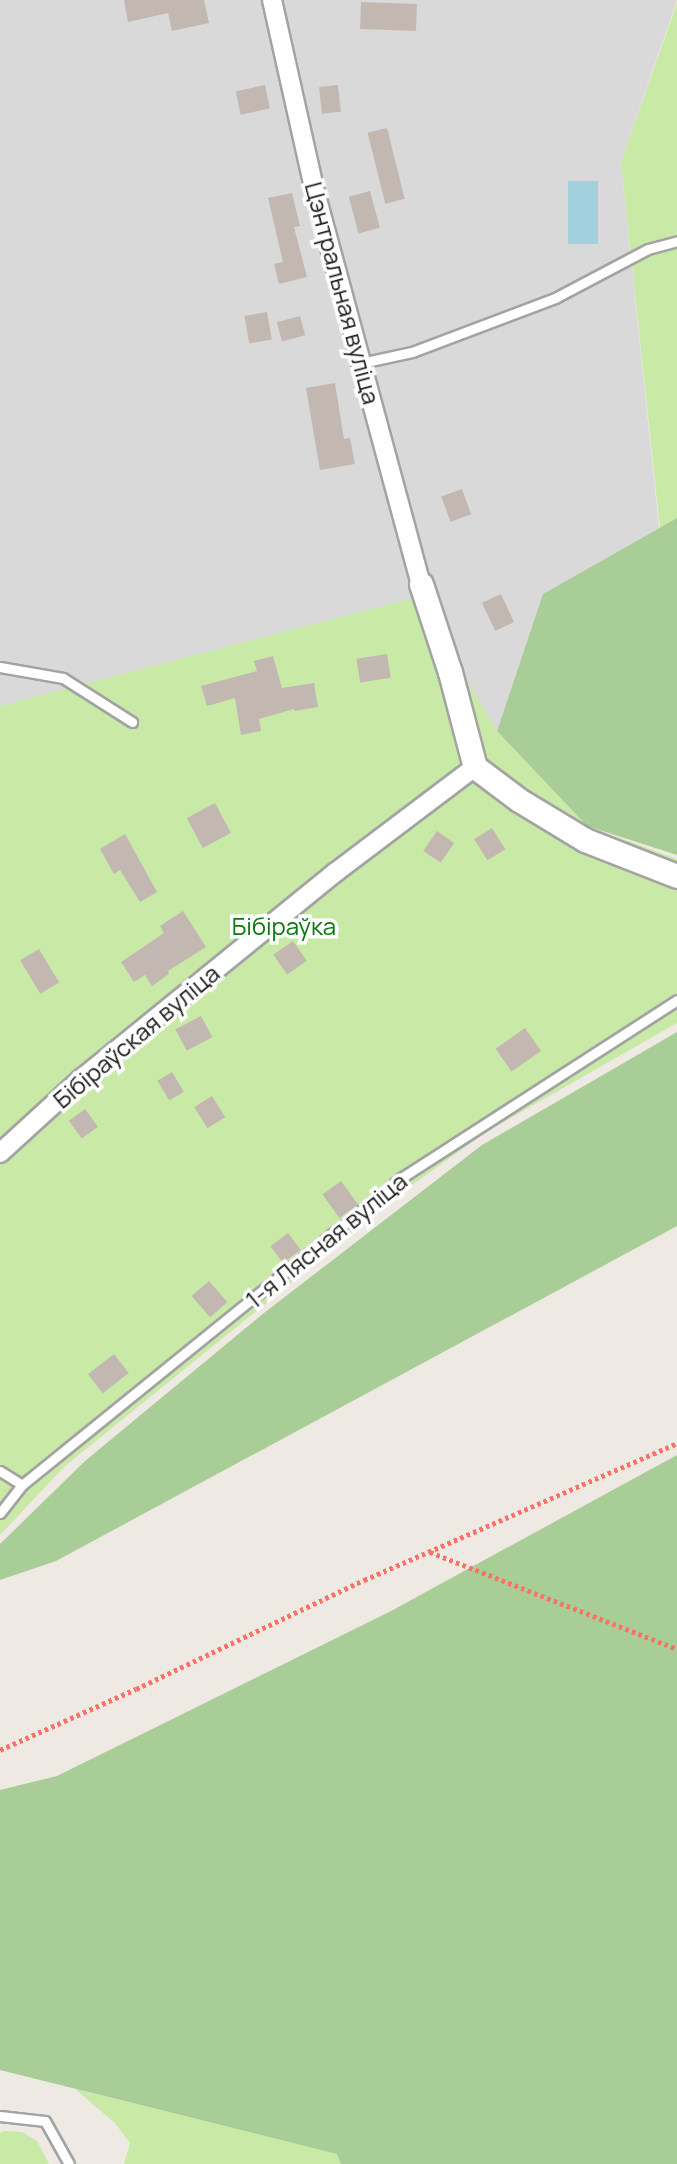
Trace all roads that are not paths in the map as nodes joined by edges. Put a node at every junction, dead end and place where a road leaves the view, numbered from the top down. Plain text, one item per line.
1 (272, 0) edge
2 (677, 241) edge
3 (362, 363) junction
4 (421, 584) joint
5 (0, 667) edge
6 (132, 722) dead end
7 (475, 767) junction
8 (677, 876) edge
9 (677, 1000) edge
10 (0, 1153) edge
11 (0, 1471) edge
12 (22, 1485) junction
13 (0, 1513) edge
14 (0, 2116) edge
15 (69, 2164) edge

1 - 3 street, Цэнтральная вуліца
2 - 3 lane
3 - 4 street, Цэнтральная вуліца
4 - 7 street
5 - 6 lane
7 - 8 street
7 - 10 street, Бібіраўская вуліца
9 - 12 lane, 1-я Лясная вуліца
11 - 12 lane
12 - 13 lane, 1-я Лясная вуліца
14 - 15 lane

